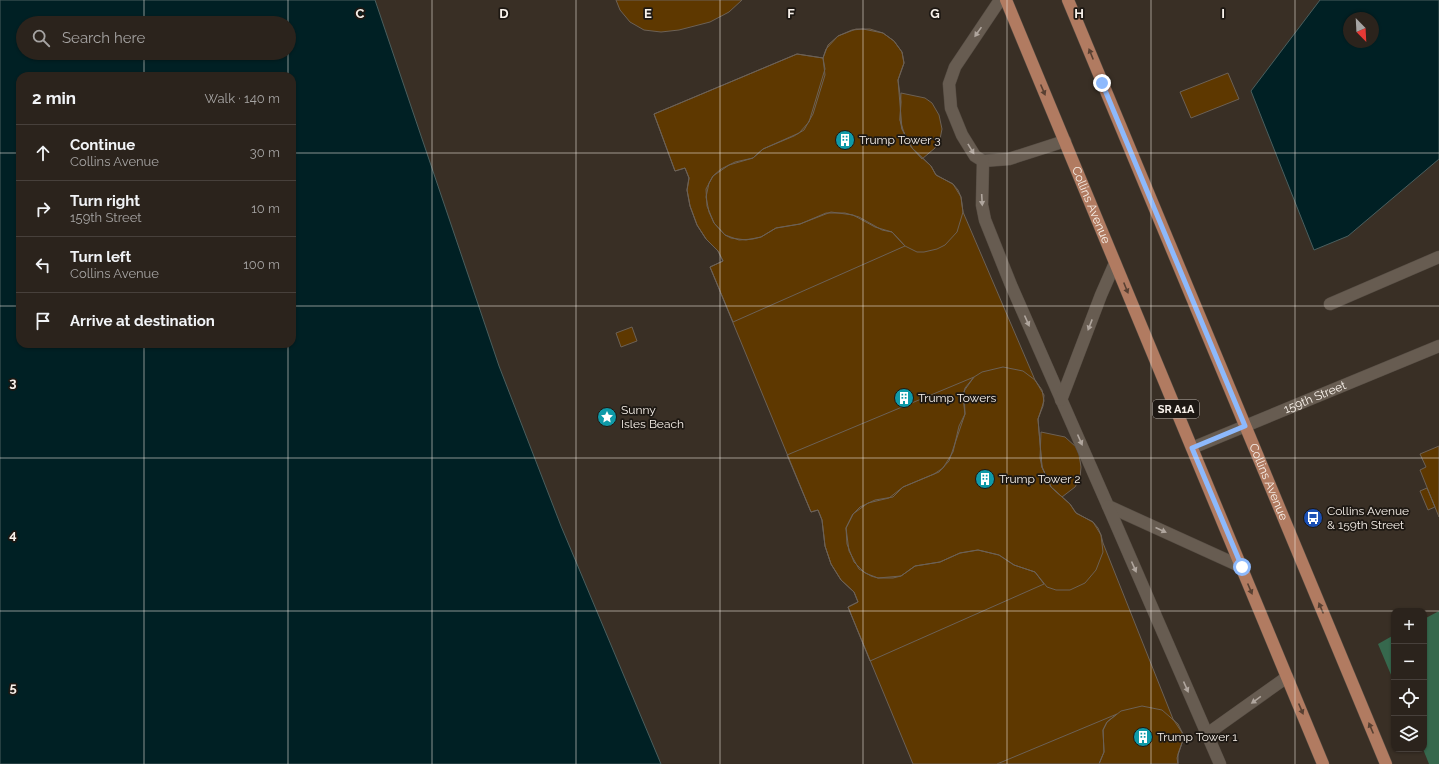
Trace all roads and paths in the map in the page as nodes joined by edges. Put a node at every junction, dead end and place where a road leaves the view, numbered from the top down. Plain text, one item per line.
1 (1000, 0) edge
2 (1006, 0) edge
3 (1068, 0) edge
4 (1065, 142) junction
5 (983, 161) junction
6 (1439, 257) edge
7 (1115, 263) junction
8 (1330, 304) dead end
9 (1439, 346) edge
10 (1061, 400) junction
11 (1245, 426) junction
12 (1192, 448) junction
13 (1108, 506) junction
14 (1242, 567) junction
15 (1287, 677) junction
16 (1207, 734) junction
17 (1220, 764) edge
18 (1324, 764) edge
19 (1386, 764) edge

1 -> 5 street
2 -> 4 main road, Collins Avenue / SR A1A
11 -> 3 main road, Collins Avenue
4 - 5 street
4 - 7 main road, Collins Avenue / SR A1A
5 -> 10 street
6 - 8 street
7 -> 10 street
7 -> 12 main road, Collins Avenue / SR A1A
9 - 11 street, 159th Street
10 -> 13 street
11 - 12 street, 159th Street
19 -> 11 main road, Collins Avenue
12 - 14 main road, Collins Avenue / SR A1A
13 -> 14 street
13 -> 16 street
14 -> 15 main road, Collins Avenue / SR A1A
15 -> 16 street
15 -> 18 main road, Collins Avenue / SR A1A
16 - 17 street

